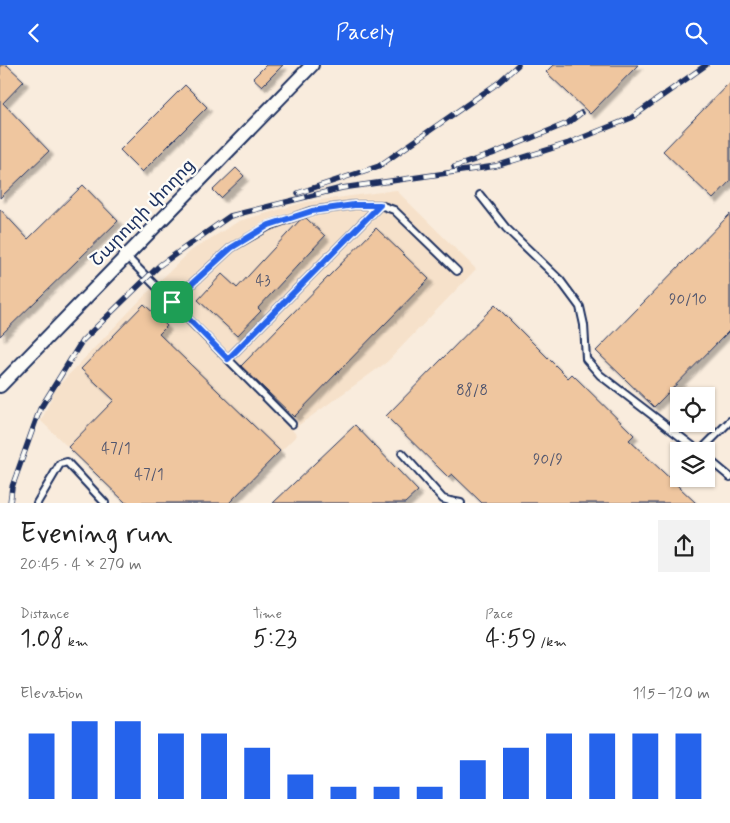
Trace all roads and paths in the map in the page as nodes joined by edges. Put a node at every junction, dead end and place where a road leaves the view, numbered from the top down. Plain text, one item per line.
1 (312, 65) edge
2 (480, 195) dead end
3 (380, 205) junction
4 (126, 256) junction
5 (457, 271) dead end
6 (172, 302) junction
7 (228, 359) junction
8 (0, 386) edge
9 (730, 421) edge
10 (292, 424) dead end
11 (687, 442) edge
12 (708, 442) edge
13 (402, 453) dead end
14 (715, 464) edge
15 (730, 477) edge
16 (441, 501) edge
17 (37, 503) edge
18 (105, 503) edge
19 (462, 503) edge

1 - 4 street, Շարուրի փողոց
2 - 11 lane
3 - 5 lane
3 - 6 lane
3 - 7 lane
4 - 6 lane
4 - 8 street, Շարուրի փողոց
6 - 7 lane
7 - 10 lane
9 - 12 lane
13 - 16 lane
14 - 15 lane
16 - 19 lane
17 - 18 lane

